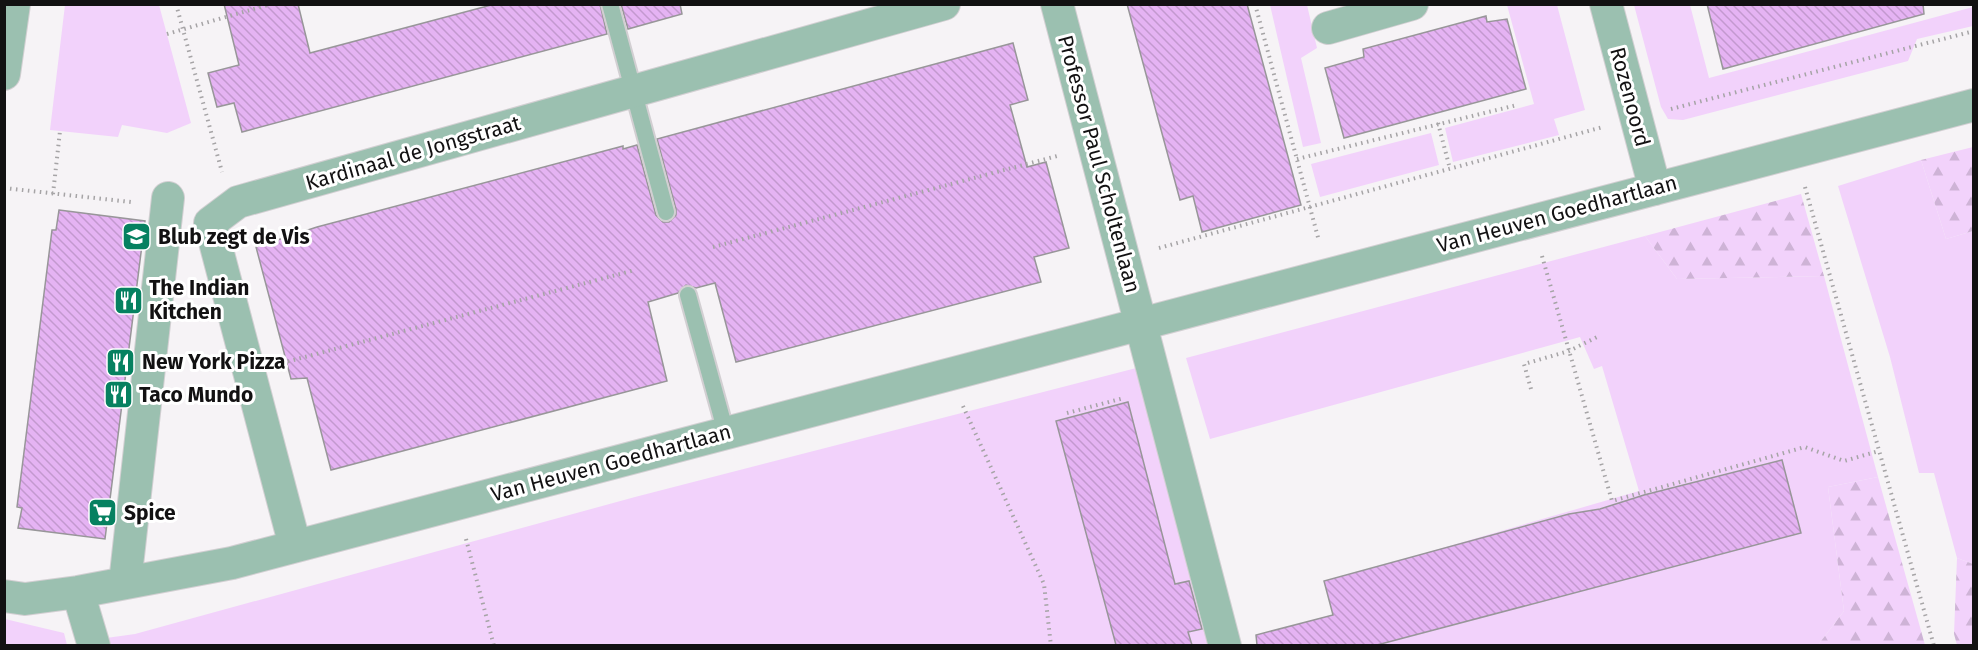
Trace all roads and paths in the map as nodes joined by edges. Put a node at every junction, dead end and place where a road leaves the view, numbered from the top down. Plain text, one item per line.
1 (14, 4) edge
2 (176, 4) edge
3 (271, 4) edge
4 (610, 4) edge
5 (944, 4) edge
6 (1057, 4) edge
7 (1255, 4) edge
8 (1412, 4) edge
9 (1606, 4) edge
10 (1328, 28) dead end
11 (182, 29) junction
12 (1974, 32) edge
13 (167, 34) dead end
14 (4, 74) edge
15 (633, 92) junction
16 (1517, 105) dead end
17 (1974, 105) edge
18 (1636, 118) junction
19 (1438, 123) junction
20 (60, 131) dead end
21 (1094, 147) junction
22 (1795, 152) junction
23 (1298, 159) junction
24 (1450, 169) junction
25 (4, 188) edge
26 (1655, 189) junction
27 (53, 194) junction
28 (168, 198) joint
29 (231, 207) junction
30 (1310, 207) junction
31 (666, 212) dead end
32 (1533, 221) junction
33 (713, 247) dead end
34 (1123, 258) junction
35 (635, 270) dead end
36 (1328, 275) junction
37 (688, 295) dead end
38 (1141, 324) junction
39 (1599, 336) dead end
40 (1569, 351) junction
41 (249, 371) junction
42 (948, 374) junction
43 (1531, 389) dead end
44 (1158, 390) junction
45 (1067, 413) dead end
46 (726, 433) junction
47 (1879, 451) junction
48 (456, 504) junction
49 (295, 546) junction
50 (125, 583) junction
51 (78, 592) junction
52 (4, 596) edge
53 (94, 645) edge
54 (494, 645) edge
55 (1051, 645) edge
56 (1225, 645) edge
57 (1934, 645) edge

1 - 14 street
2 - 11 path
3 - 11 path
4 - 15 lane
5 - 15 street, Kardinaal de Jongstraat
6 - 21 street, Professor Paul Scholtenlaan
7 - 23 path
8 - 10 street
9 - 18 street, Rozenoord
11 - 13 path
11 - 29 path
12 - 18 path
15 - 29 street, Kardinaal de Jongstraat
15 - 31 lane
16 - 19 path
17 - 22 street, Van Heuven Goedhartlaan
18 - 24 path
18 - 26 street, Rozenoord
19 - 23 path
19 - 24 path
20 - 27 path
21 - 33 path
21 - 34 street, Professor Paul Scholtenlaan
22 - 26 street, Van Heuven Goedhartlaan
22 - 47 path
23 - 30 path
24 - 30 path
25 - 27 path
26 - 32 street, Van Heuven Goedhartlaan
27 - 28 path
28 - 50 street
29 - 41 street, Kardinaal de Jongstraat
30 - 34 path
30 - 36 path
32 - 36 street, Van Heuven Goedhartlaan
32 - 40 path
34 - 38 street, Professor Paul Scholtenlaan
35 - 41 path
36 - 38 street, Van Heuven Goedhartlaan
37 - 46 lane
38 - 42 street, Van Heuven Goedhartlaan
38 - 44 street
39 - 40 path
40 - 43 path
40 - 47 path
41 - 49 street, Kardinaal de Jongstraat
42 - 46 street, Van Heuven Goedhartlaan
42 - 55 path
44 - 45 path
44 - 56 street
46 - 48 street, Van Heuven Goedhartlaan
47 - 57 path
48 - 49 street, Van Heuven Goedhartlaan
48 - 54 path
49 - 50 street, Van Heuven Goedhartlaan
50 - 51 street, Van Heuven Goedhartlaan
51 - 52 street, Van Heuven Goedhartlaan
51 - 53 street

